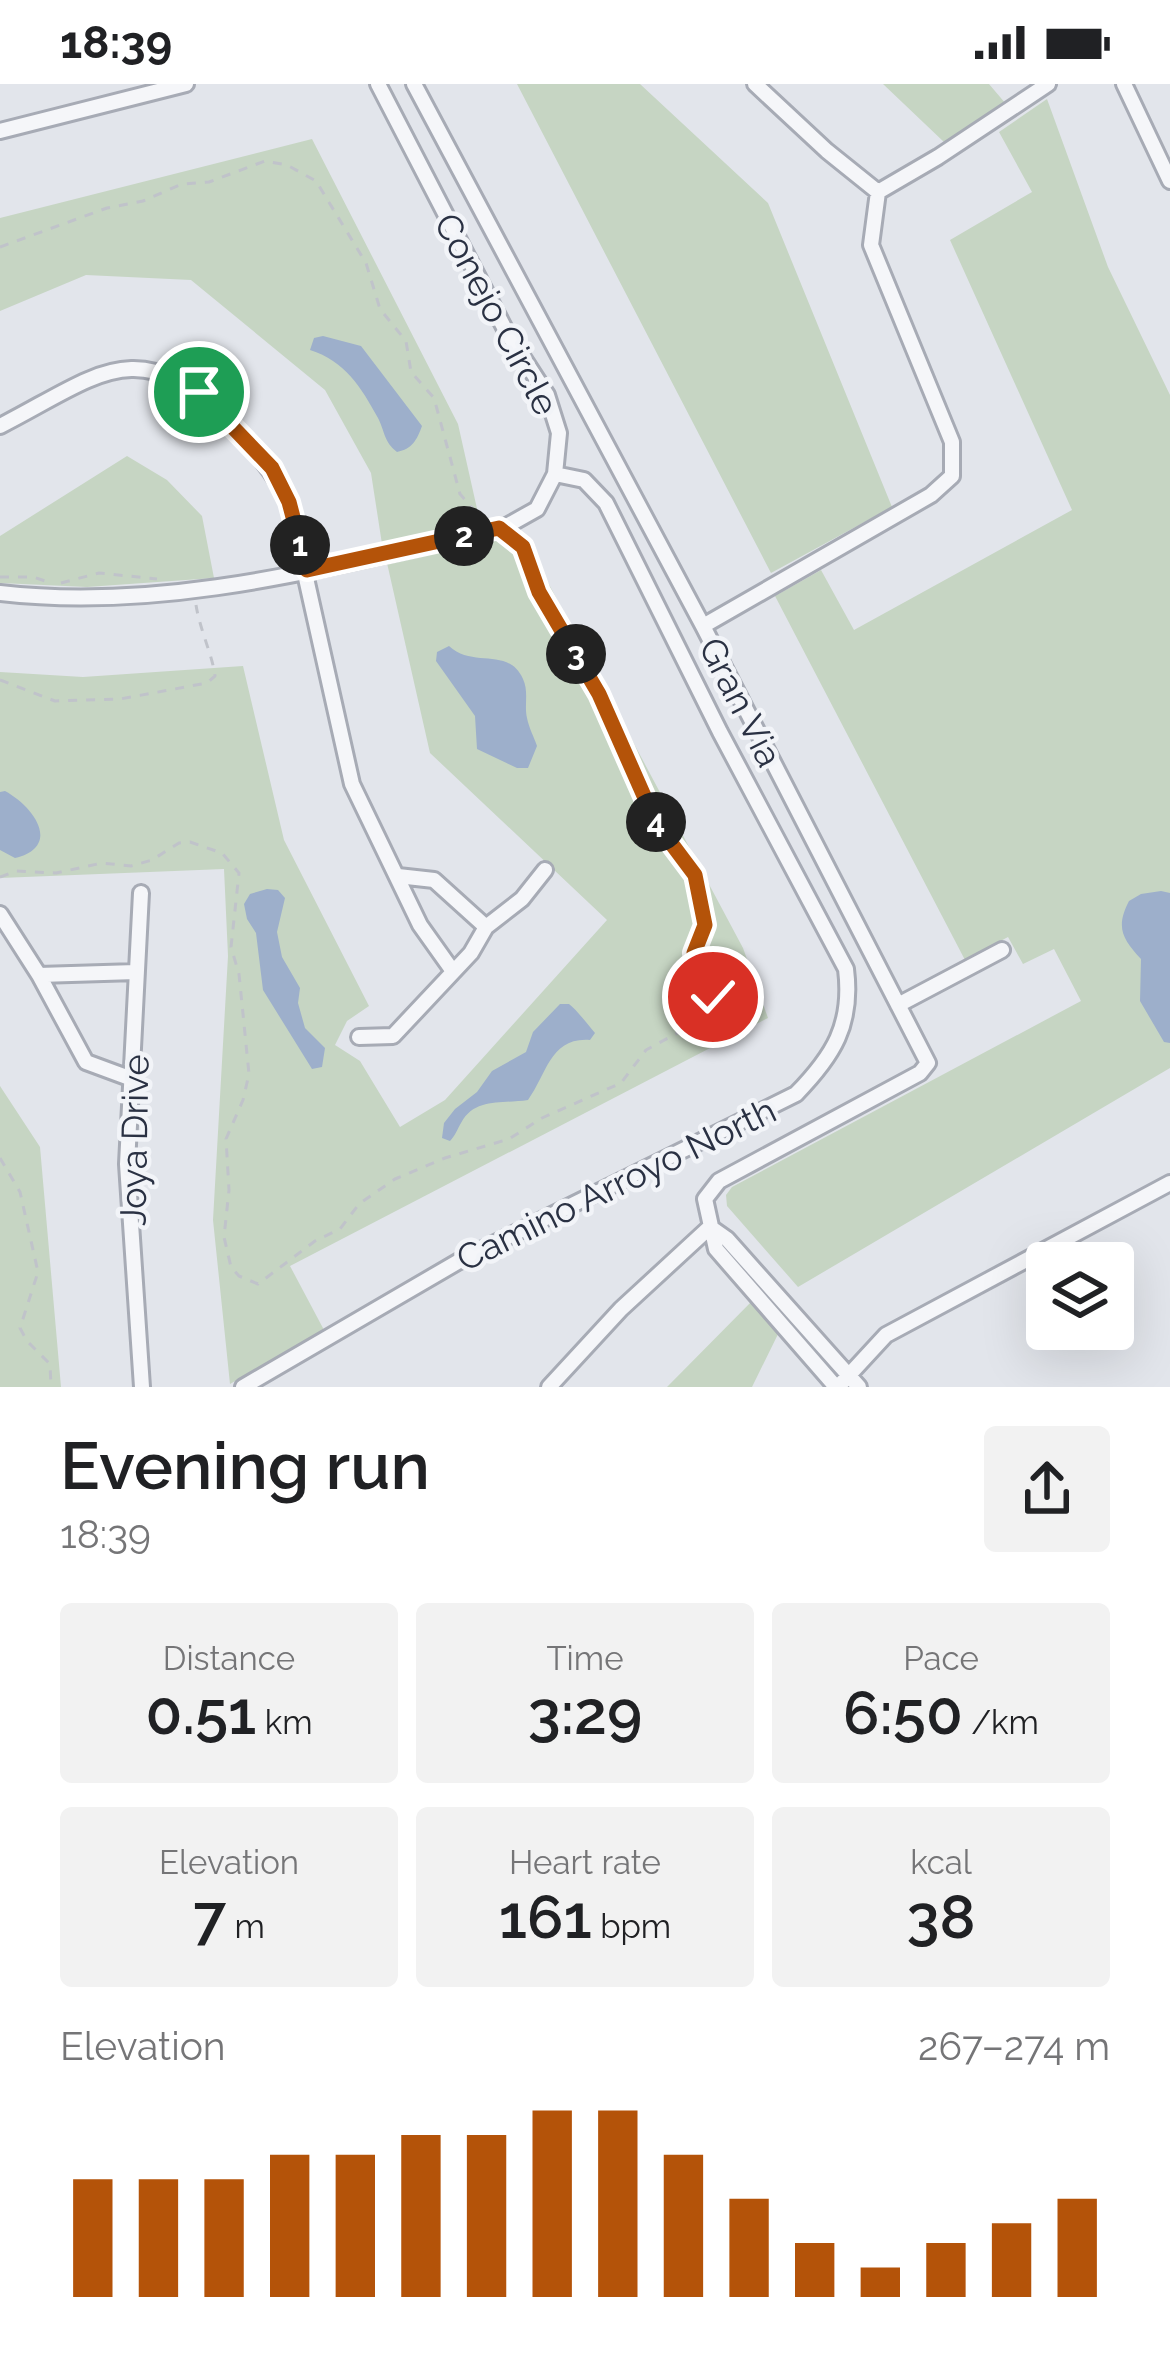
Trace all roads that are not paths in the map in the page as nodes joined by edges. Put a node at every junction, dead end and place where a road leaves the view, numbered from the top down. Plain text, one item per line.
1 (186, 84) edge
2 (378, 84) edge
3 (414, 84) edge
4 (755, 84) edge
5 (1048, 84) edge
6 (1124, 84) edge
7 (0, 131) edge
8 (1170, 181) edge
9 (878, 192) junction
10 (0, 426) edge
11 (555, 474) junction
12 (307, 570) junction
13 (0, 593) edge
14 (703, 626) junction
15 (545, 870) dead end
16 (398, 876) junction
17 (141, 893) dead end
18 (0, 914) edge
19 (486, 927) junction
20 (1001, 950) dead end
21 (452, 970) junction
22 (136, 972) junction
23 (39, 975) junction
24 (898, 1005) junction
25 (359, 1037) dead end
26 (132, 1079) junction
27 (1170, 1183) edge
28 (710, 1227) junction
29 (841, 1382) edge
30 (142, 1387) edge
31 (243, 1387) edge
32 (549, 1387) edge
33 (859, 1387) edge

1 - 7 street
2 - 11 street, Conejo Circle
3 - 14 street, Gran Via
4 - 9 street
5 - 9 street
6 - 8 street
9 - 14 street
10 - 12 street
11 - 12 street
11 - 31 street, Camino Arroyo North
12 - 13 street
12 - 16 street
14 - 24 street, Gran Via
15 - 19 street
16 - 19 street
16 - 21 street
17 - 22 street, Joya Drive
18 - 23 street
19 - 21 street
20 - 24 street
21 - 25 street
22 - 23 street
22 - 26 street, Joya Drive
23 - 26 street
24 - 28 street, Gran Via
26 - 30 street, Joya Drive
27 - 29 street
28 - 29 street
28 - 32 street
29 - 33 street

